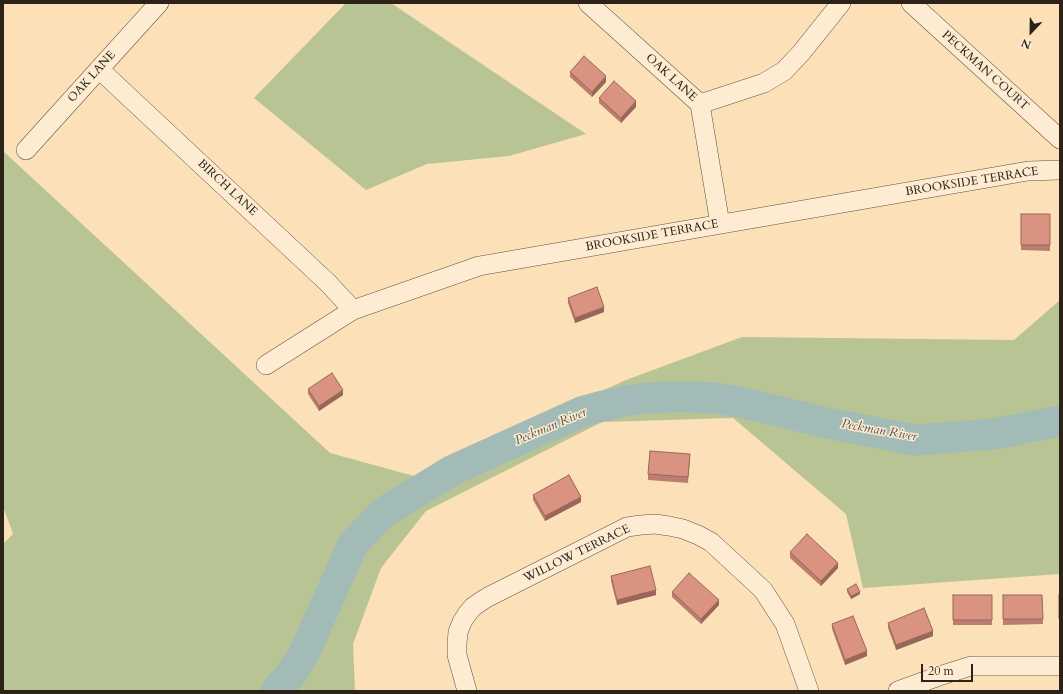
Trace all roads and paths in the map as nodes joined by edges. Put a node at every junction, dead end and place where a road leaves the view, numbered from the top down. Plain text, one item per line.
1 (159, 3) edge
2 (588, 3) edge
3 (841, 3) edge
4 (910, 3) edge
5 (99, 68) junction
6 (700, 104) junction
7 (1060, 139) edge
8 (26, 150) dead end
9 (1060, 170) edge
10 (720, 224) junction
11 (353, 310) junction
12 (266, 365) dead end
13 (1060, 666) edge
14 (467, 691) edge
15 (809, 691) edge
16 (898, 691) edge

1 - 5 street, OAK LANE
2 - 6 street, OAK LANE
3 - 6 street
4 - 7 street, PECKMAN COURT
5 - 8 street, OAK LANE
5 - 11 street, BIRCH LANE
6 - 10 street, OAK LANE
9 - 10 street, BROOKSIDE TERRACE
10 - 11 street, BROOKSIDE TERRACE
11 - 12 street, BROOKSIDE TERRACE
13 - 16 street
14 - 15 street, WILLOW TERRACE

